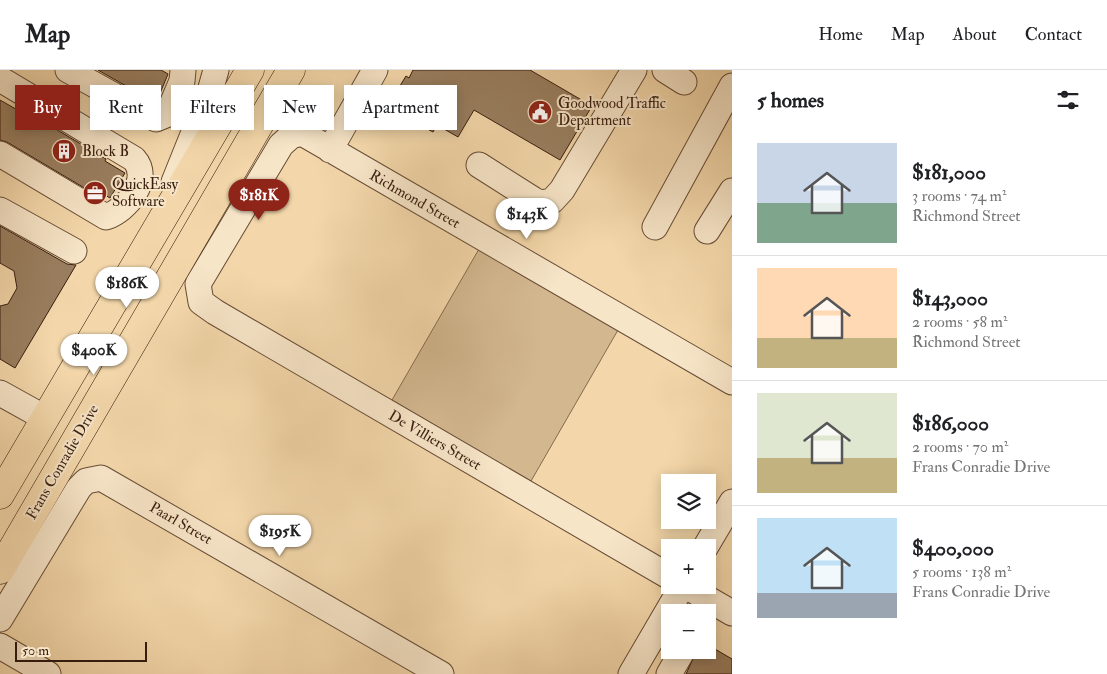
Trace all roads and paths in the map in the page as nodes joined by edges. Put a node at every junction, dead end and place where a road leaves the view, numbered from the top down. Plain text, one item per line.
1 (68, 70) edge
2 (183, 70) edge
3 (216, 70) edge
4 (250, 70) edge
5 (291, 70) edge
6 (375, 70) edge
7 (634, 70) edge
8 (0, 79) edge
9 (732, 86) edge
10 (330, 150) junction
11 (0, 154) edge
12 (479, 165) dead end
13 (732, 191) edge
14 (0, 210) edge
15 (655, 227) dead end
16 (707, 231) dead end
17 (152, 235) junction
18 (74, 251) dead end
19 (201, 302) joint
20 (732, 382) edge
21 (1, 396) edge
22 (45, 418) junction
23 (0, 495) edge
24 (732, 502) edge
25 (710, 539) edge
26 (0, 570) edge
27 (661, 572) edge
28 (679, 594) edge
29 (696, 594) edge
30 (709, 604) edge
31 (0, 618) edge
32 (6, 650) edge
33 (678, 659) edge
34 (48, 674) edge
35 (441, 674) edge
36 (631, 674) edge
37 (669, 674) edge

1 - 2 street
3 - 17 street
4 - 17 main road
5 - 26 main road, Frans Conradie Drive
6 - 10 street
7 - 12 street
8 - 11 street
9 - 15 street
10 - 19 street, Richmond Street
10 - 20 street, Richmond Street
13 - 16 street
14 - 18 street
17 - 22 main road
19 - 27 street, De Villiers Street
21 - 22 street
22 - 23 main road
24 - 25 street
28 - 36 street
29 - 30 street
31 - 35 street, Paarl Street
32 - 34 street
33 - 37 street

